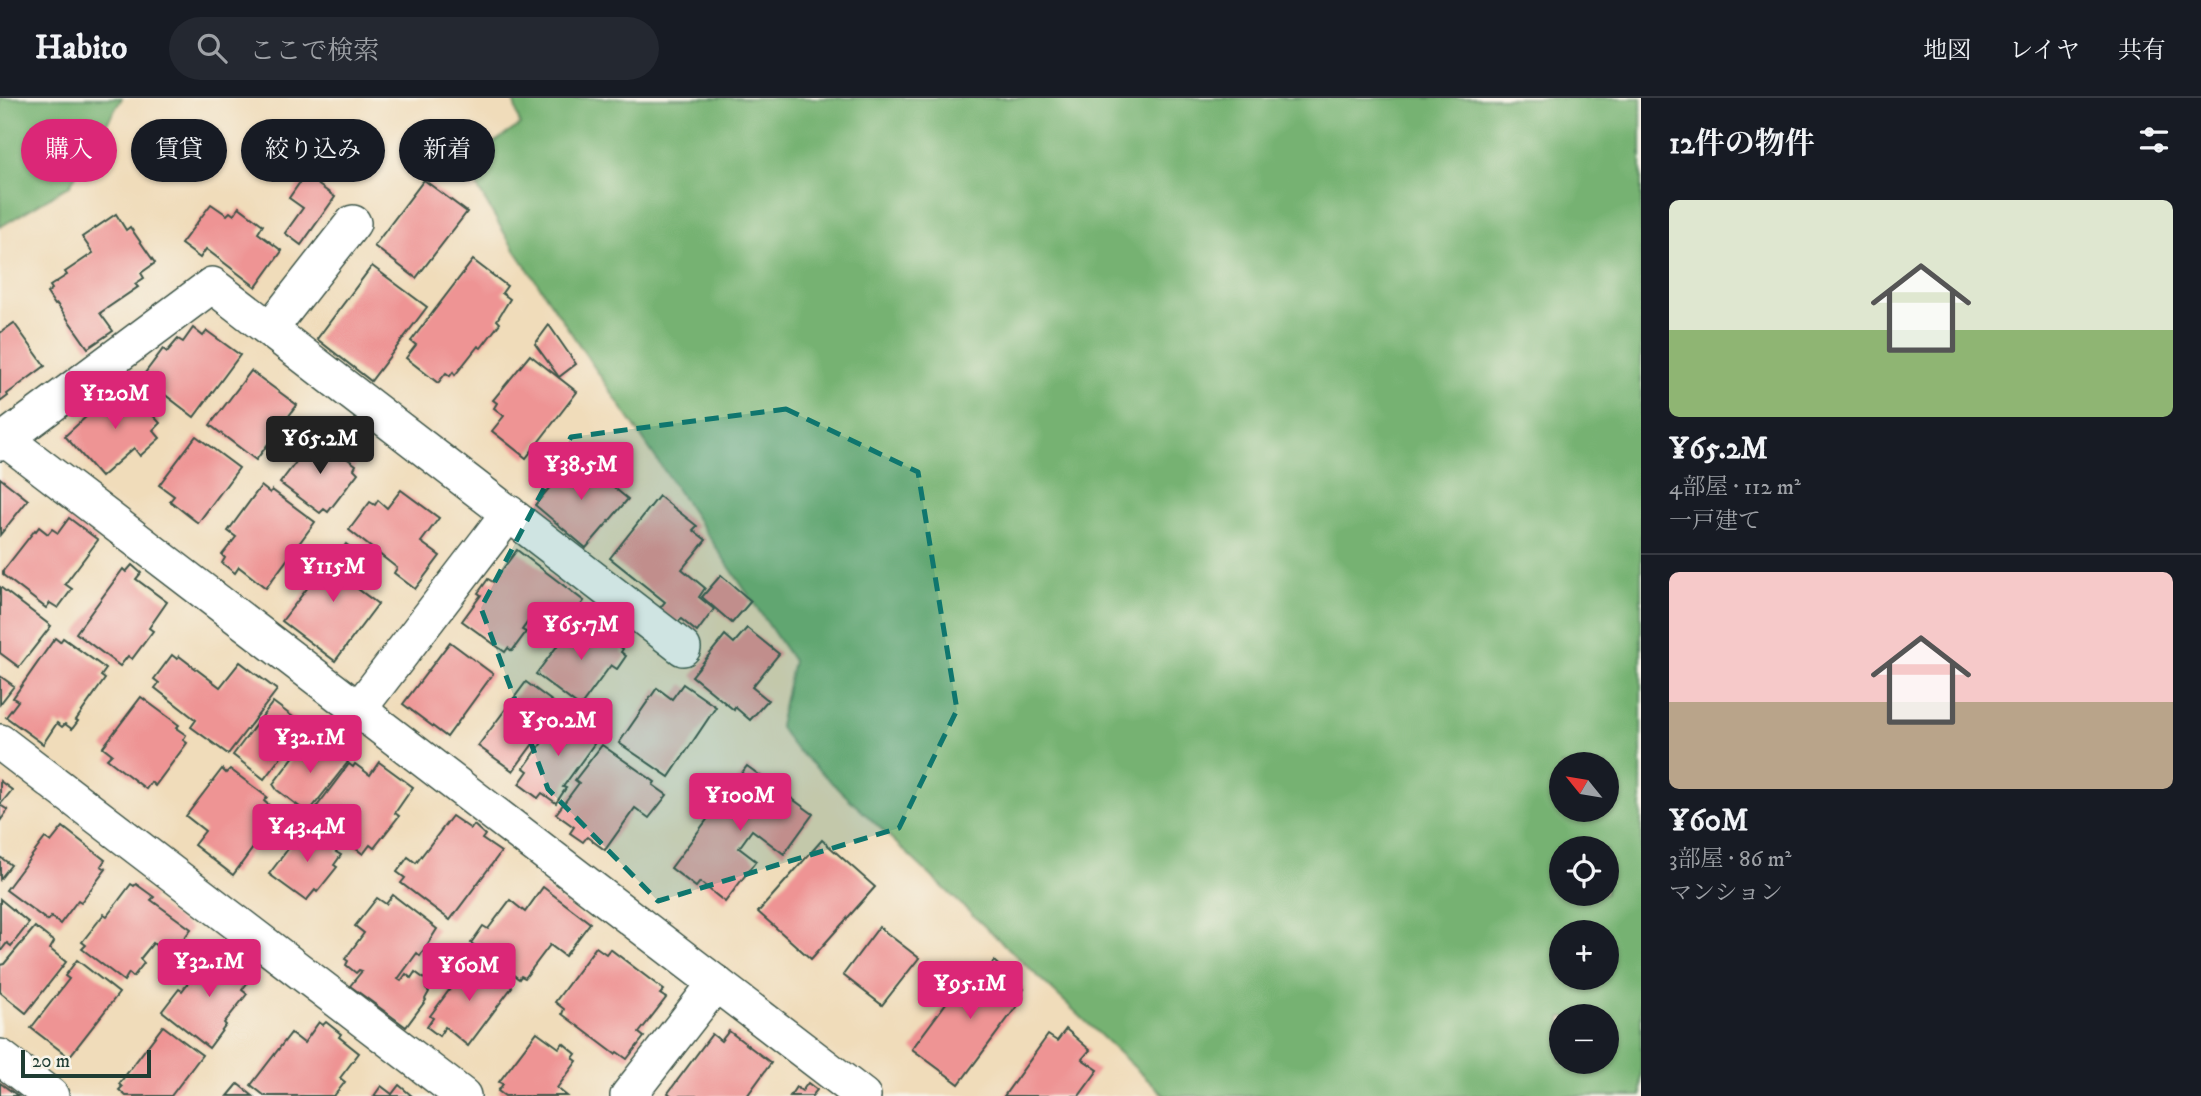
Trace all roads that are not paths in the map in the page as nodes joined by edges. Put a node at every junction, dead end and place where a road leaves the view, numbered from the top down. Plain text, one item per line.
1 (353, 223) dead end
2 (270, 330) junction
3 (3, 441) edge
4 (509, 513) junction
5 (683, 648) dead end
6 (358, 710) junction
7 (0, 742) edge
8 (716, 983) junction
9 (0, 1057) edge
10 (51, 1096) edge
11 (463, 1096) edge
12 (628, 1096) edge
13 (863, 1096) edge

1 - 2 street
2 - 3 street
2 - 4 street
3 - 6 street
4 - 5 street
4 - 6 street
6 - 8 street
7 - 11 street
8 - 12 street
8 - 13 street
9 - 10 street

